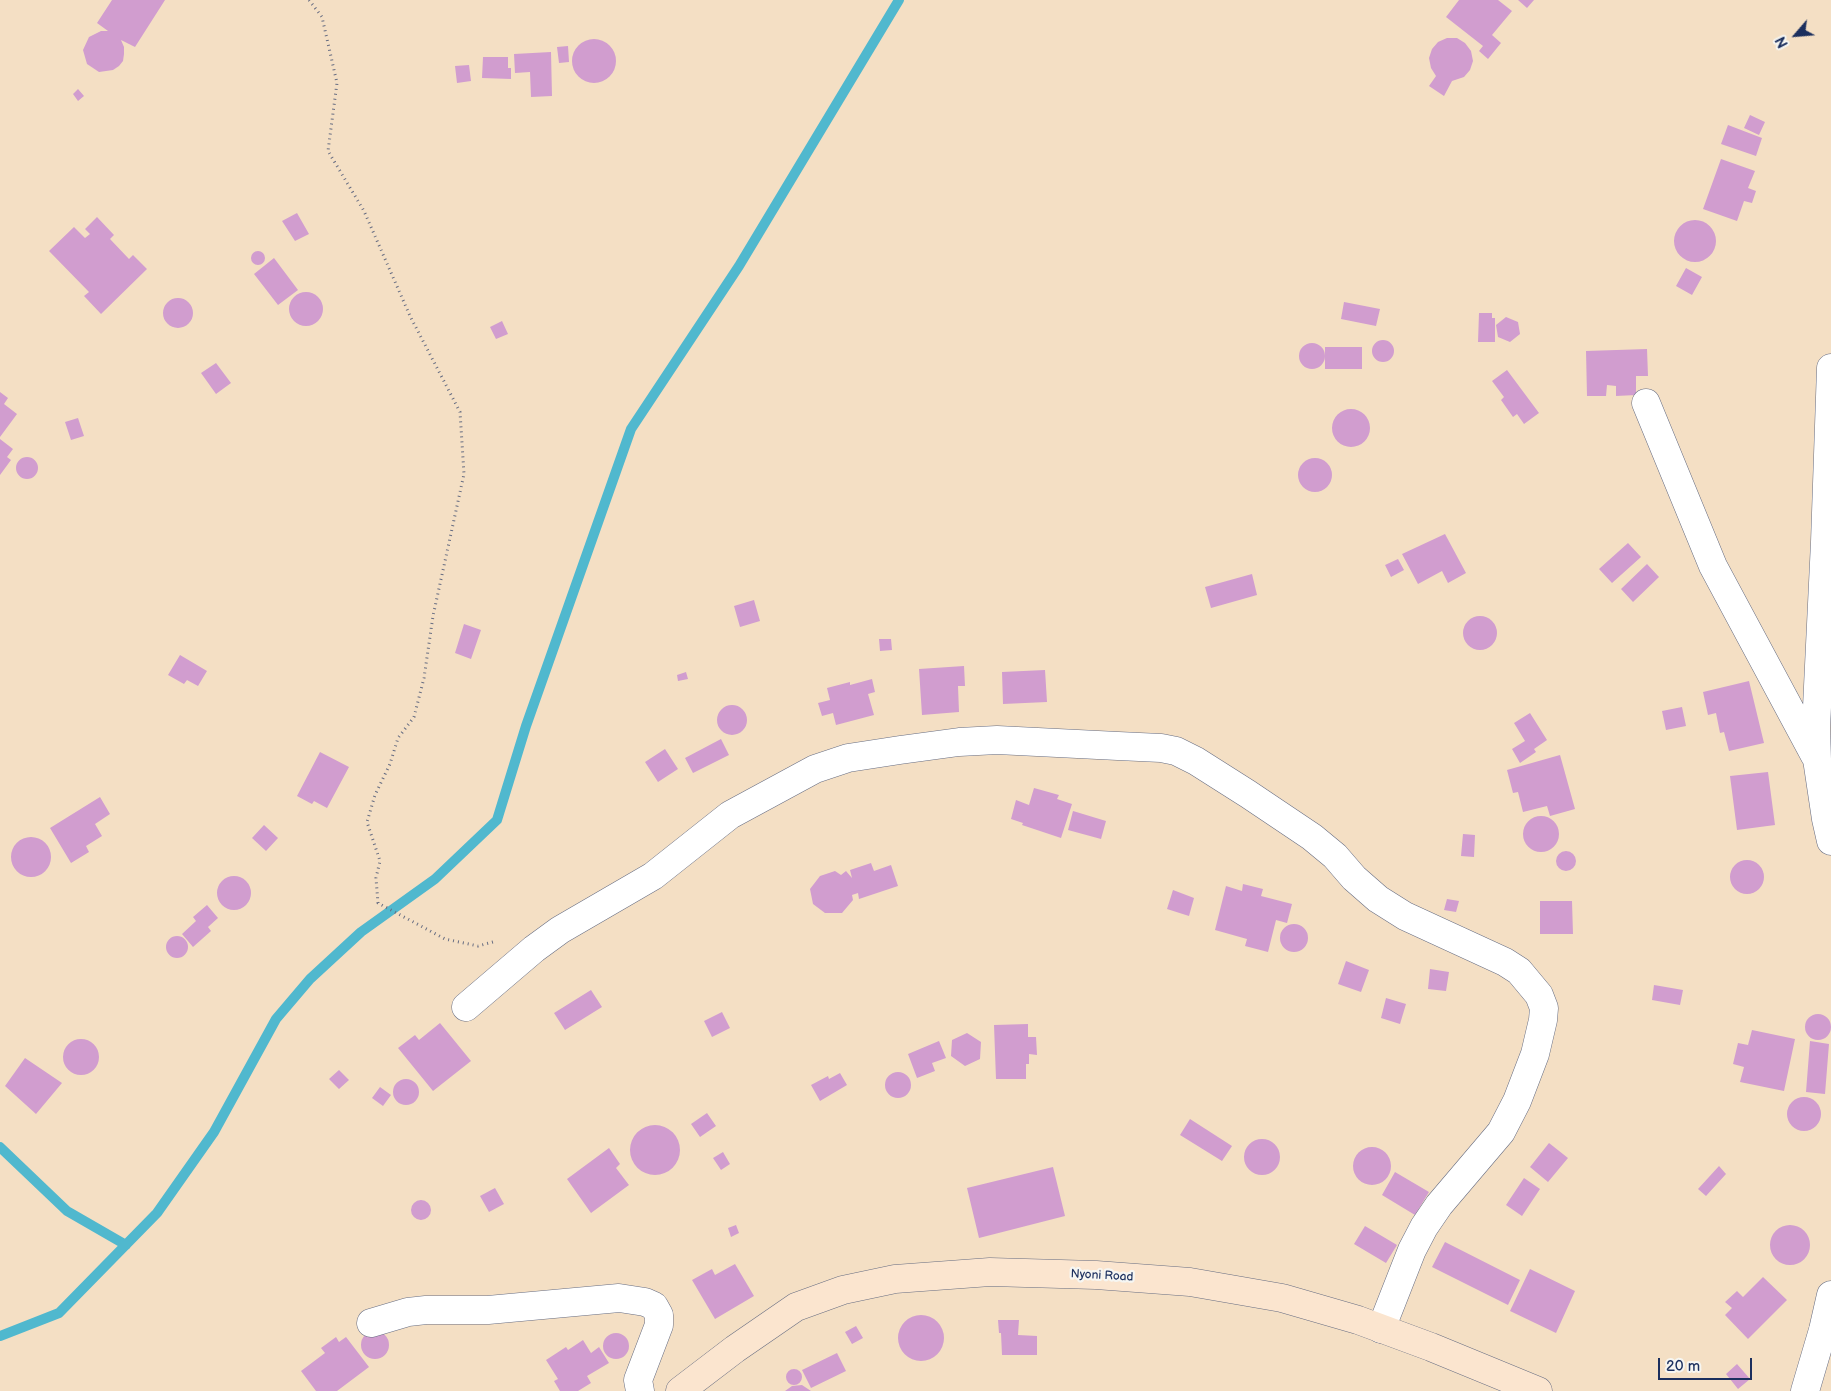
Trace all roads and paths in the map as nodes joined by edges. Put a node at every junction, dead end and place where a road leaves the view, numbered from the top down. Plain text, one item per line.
1 (309, 0) edge
2 (1831, 368) edge
3 (1646, 403) dead end
4 (1828, 563) edge
5 (1817, 759) junction
6 (1831, 841) edge
7 (497, 942) dead end
8 (466, 1006) dead end
9 (1831, 1294) edge
10 (371, 1324) dead end
11 (1381, 1329) junction
12 (640, 1391) edge
13 (680, 1391) edge
14 (1538, 1391) edge
15 (1804, 1391) edge

1 - 7 path
2 - 4 street
3 - 5 street
4 - 5 street
5 - 6 street
8 - 11 street
9 - 15 street
10 - 12 street
11 - 13 street, Nyoni Road
11 - 14 street, Nyoni Road

